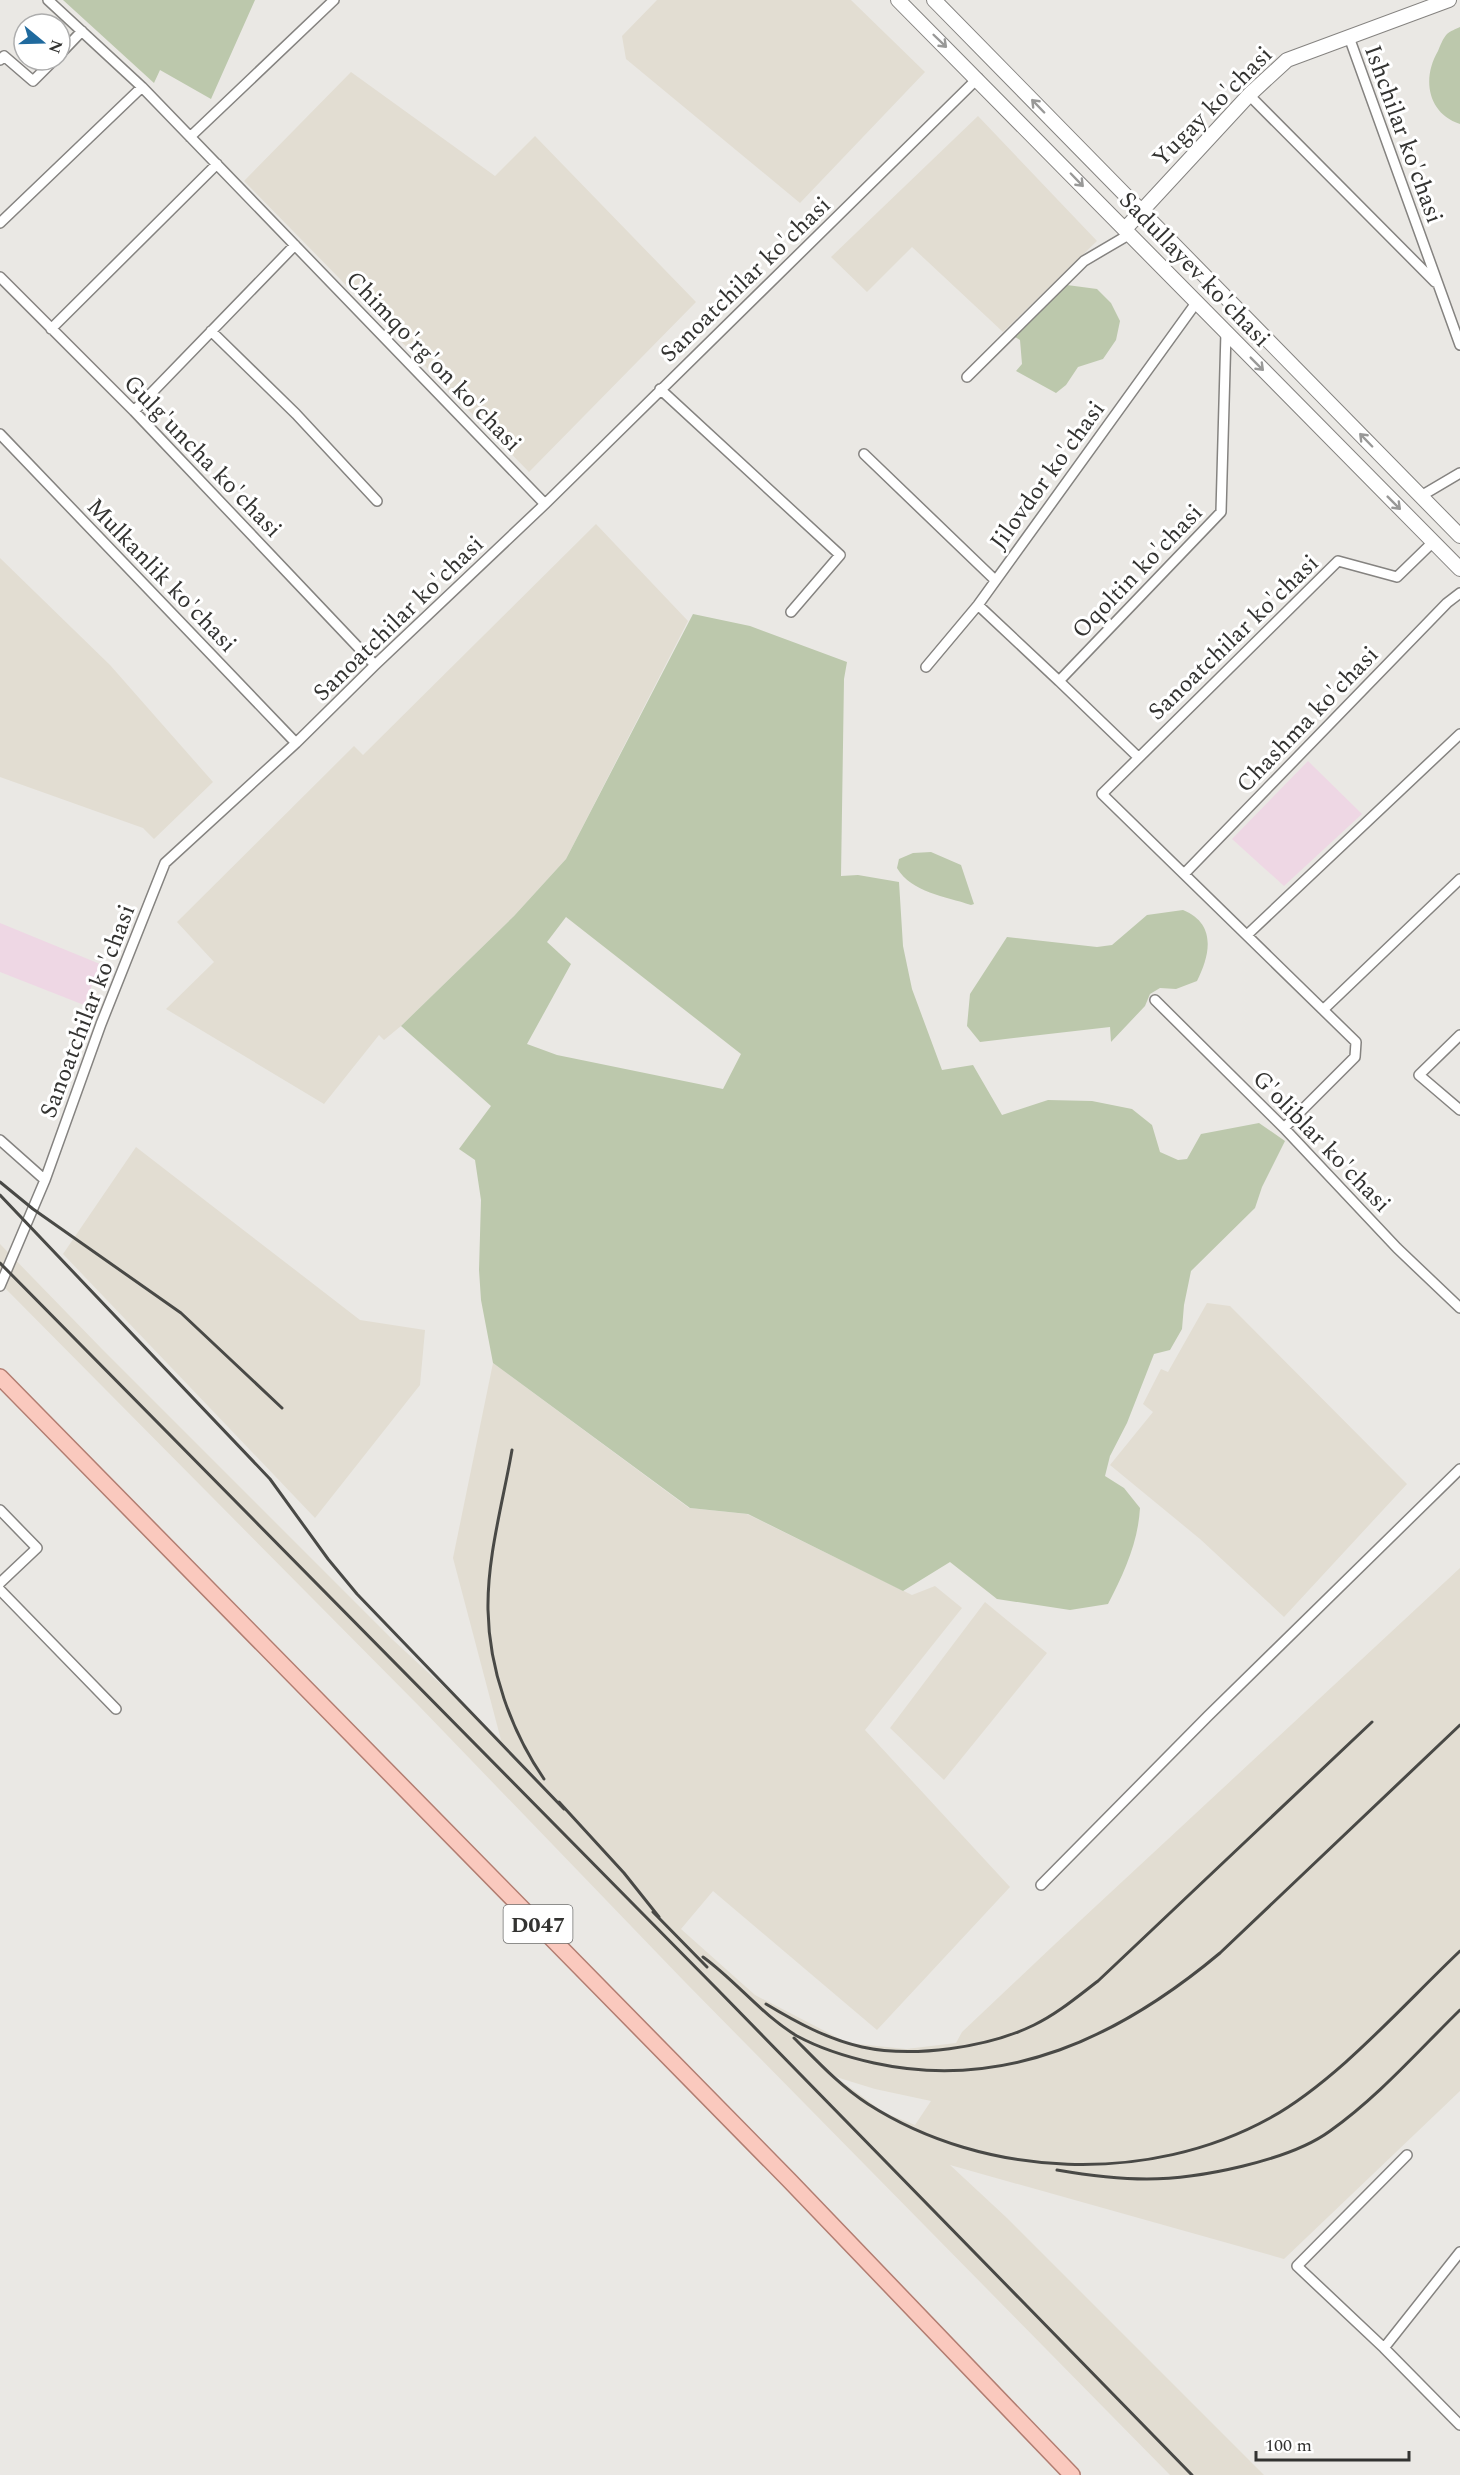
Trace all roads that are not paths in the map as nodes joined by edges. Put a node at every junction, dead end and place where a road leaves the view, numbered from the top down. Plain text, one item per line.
1 (48, 0) edge
2 (334, 0) edge
3 (898, 0) edge
4 (934, 0) edge
5 (1449, 0) edge
6 (82, 32) junction
7 (1349, 37) junction
8 (72, 42) edge
9 (0, 60) edge
10 (12, 63) edge
11 (23, 72) edge
12 (42, 72) edge
13 (978, 78) junction
14 (142, 87) junction
15 (1249, 95) junction
16 (190, 136) junction
17 (217, 164) junction
18 (1140, 210) junction
19 (0, 223) edge
20 (1128, 231) junction
21 (295, 245) junction
22 (0, 277) edge
23 (1437, 284) junction
24 (1196, 303) junction
25 (51, 329) junction
26 (211, 331) junction
27 (1226, 332) junction
28 (1460, 345) edge
29 (967, 377) dead end
30 (660, 389) junction
31 (134, 411) junction
32 (0, 434) edge
33 (864, 454) dead end
34 (1460, 473) edge
35 (1421, 496) junction
36 (377, 501) dead end
37 (545, 504) junction
38 (1460, 536) edge
39 (1433, 542) junction
40 (1460, 569) edge
41 (995, 580) junction
42 (1460, 593) edge
43 (978, 604) junction
44 (791, 612) dead end
45 (375, 664) junction
46 (926, 667) dead end
47 (1059, 681) junction
48 (1460, 734) edge
49 (296, 743) junction
50 (1138, 757) junction
51 (1184, 874) junction
52 (1460, 879) edge
53 (1247, 935) junction
54 (1155, 1000) dead end
55 (1324, 1009) junction
56 (1460, 1035) edge
57 (1460, 1110) edge
58 (1284, 1128) junction
59 (0, 1140) edge
60 (45, 1180) junction
61 (0, 1286) edge
62 (1460, 1308) edge
63 (0, 1377) edge
64 (1460, 1469) edge
65 (0, 1510) edge
66 (0, 1583) edge
67 (0, 1590) edge
68 (116, 1709) dead end
69 (1041, 1885) dead end
70 (1407, 2155) dead end
71 (1460, 2252) edge
72 (1384, 2349) junction
73 (1460, 2425) edge
74 (1072, 2475) edge

1 - 6 street, Chimqo'rg'on ko'chasi
2 - 16 street
3 -> 13 main road, Sadullayev ko'chasi
18 -> 4 main road, Sadullayev ko'chasi
5 - 7 main road, Yugay ko'chasi
6 - 8 street
6 - 14 street, Chimqo'rg'on ko'chasi
7 - 15 main road, Yugay ko'chasi
7 - 23 street, Ishchilar ko'chasi
9 - 10 street
11 - 12 street
13 -> 20 main road, Sadullayev ko'chasi
13 - 30 street, Sanoatchilar ko'chasi
14 - 16 street, Chimqo'rg'on ko'chasi
14 - 19 street
15 - 18 main road, Yugay ko'chasi
15 - 23 street
16 - 17 street, Chimqo'rg'on ko'chasi
17 - 21 street, Chimqo'rg'on ko'chasi
17 - 25 street
18 - 20 main road, Yugay ko'chasi
35 -> 18 main road, Sadullayev ko'chasi
20 - 24 main road, Sadullayev ko'chasi
20 - 29 street
21 - 26 street
21 - 37 street, Chimqo'rg'on ko'chasi
22 - 25 street, Gulg'uncha ko'chasi
23 - 28 street, Ishchilar ko'chasi
24 - 27 main road, Sadullayev ko'chasi
24 - 41 street, Jilovdor ko'chasi
25 - 31 street, Gulg'uncha ko'chasi
26 - 31 street
26 - 36 street
27 -> 39 main road, Sadullayev ko'chasi
27 - 47 street, Oqoltin ko'chasi
30 - 37 street, Sanoatchilar ko'chasi
30 - 44 street
31 - 45 street, Gulg'uncha ko'chasi
32 - 49 street, Mulkanlik ko'chasi
33 - 41 street
34 - 35 street
35 - 38 main road, Sadullayev ko'chasi
37 - 45 street, Sanoatchilar ko'chasi
39 - 40 main road, Sadullayev ko'chasi
39 - 50 street, Sanoatchilar ko'chasi
41 - 43 street, Jilovdor ko'chasi
42 - 51 street, Chashma ko'chasi
43 - 46 street, Jilovdor ko'chasi
43 - 47 street
45 - 49 street, Sanoatchilar ko'chasi
47 - 50 street
48 - 53 street
49 - 60 street, Sanoatchilar ko'chasi
50 - 51 street, Sanoatchilar ko'chasi
51 - 53 street
52 - 55 street
53 - 55 street
54 - 58 street, G'oliblar ko'chasi
55 - 58 street
56 - 57 street
58 - 62 street, G'oliblar ko'chasi
59 - 60 street
60 - 61 street, Sanoatchilar ko'chasi
63 - 74 main road, D047
64 - 69 street
65 - 66 street
67 - 68 street
70 - 72 street
71 - 72 street
72 - 73 street

